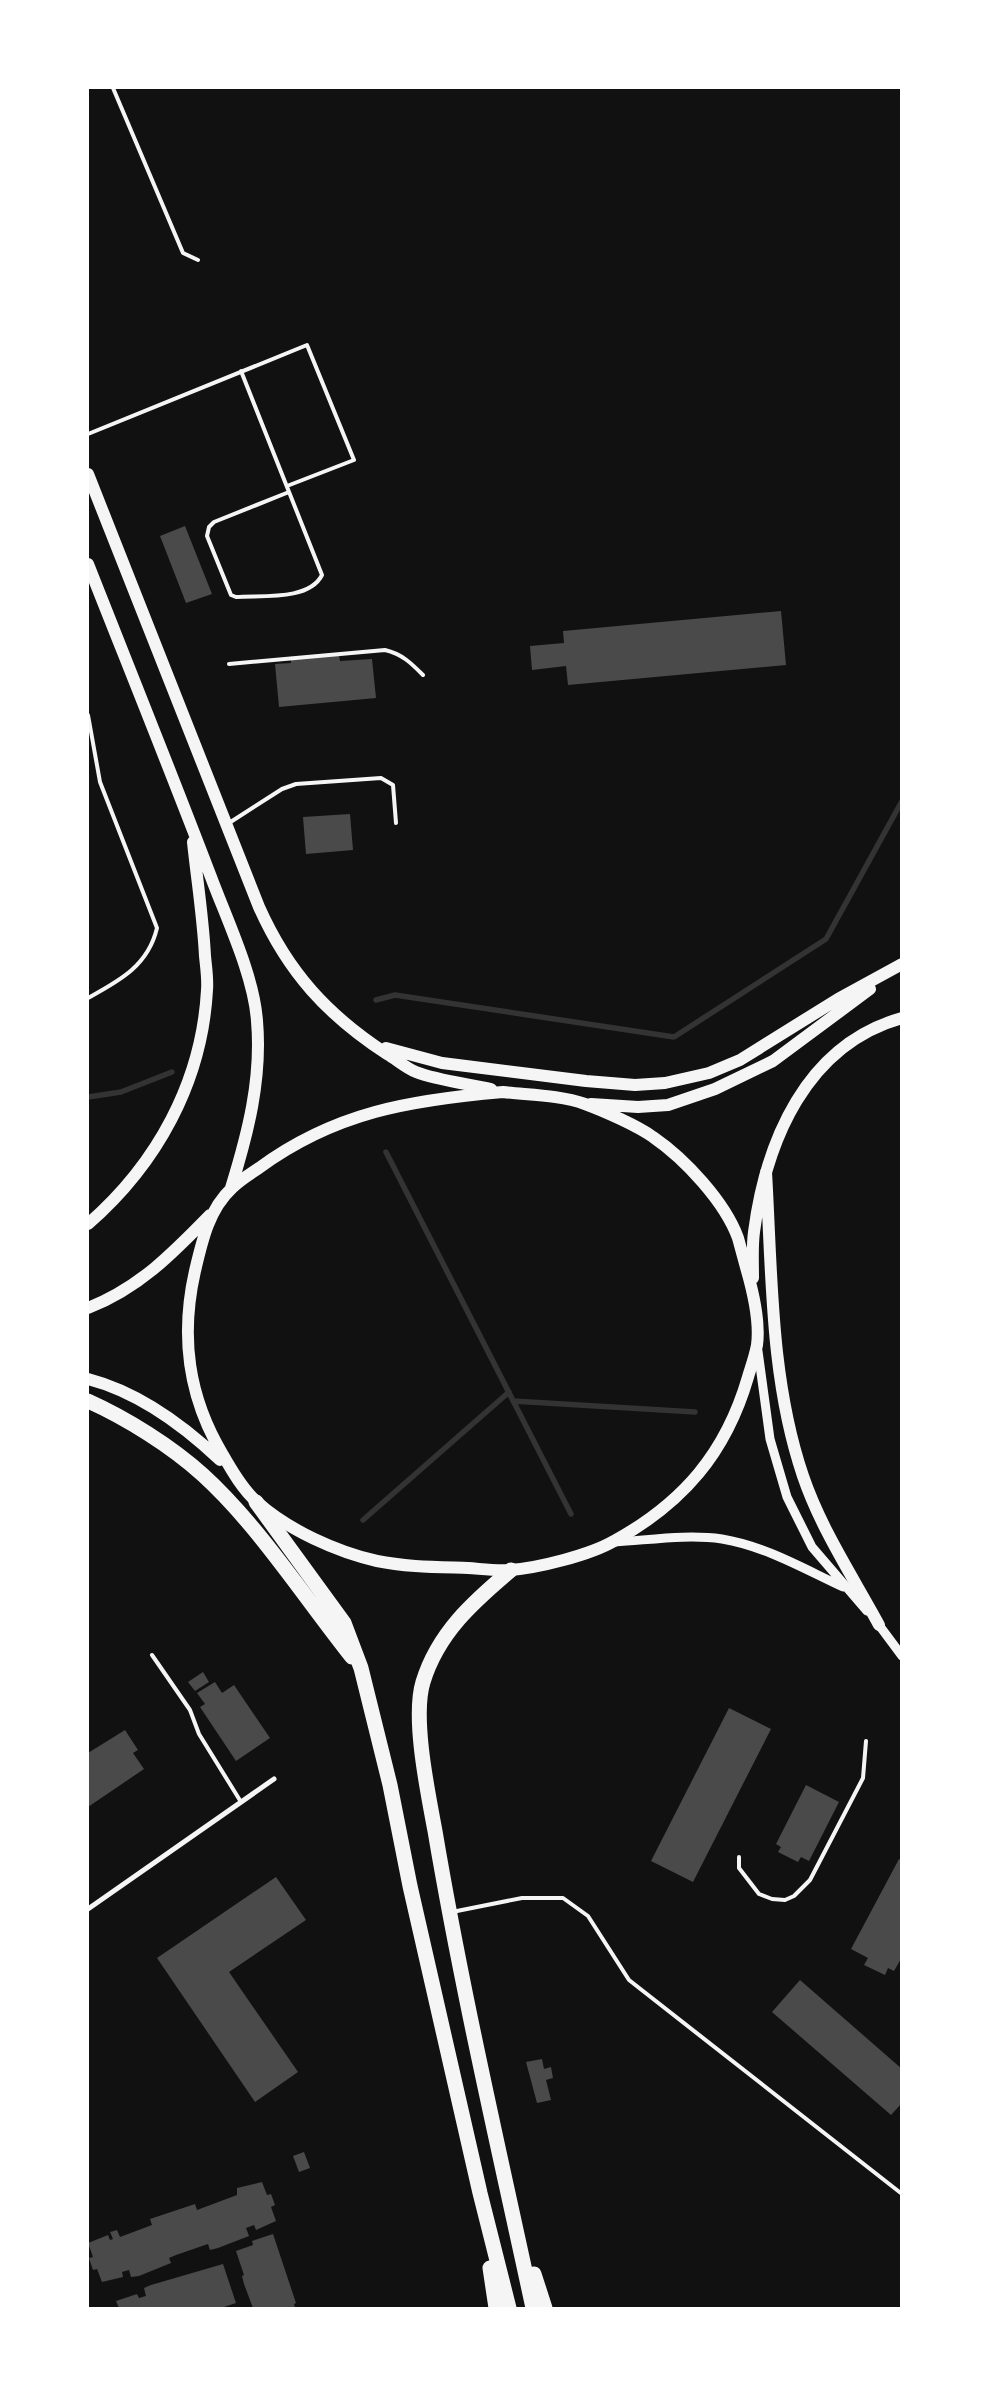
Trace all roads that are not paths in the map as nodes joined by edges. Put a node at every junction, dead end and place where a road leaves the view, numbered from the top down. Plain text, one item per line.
1 (113, 88) edge
2 (198, 260) dead end
3 (241, 371) junction
4 (88, 434) edge
5 (88, 474) edge
6 (287, 486) junction
7 (289, 492) junction
8 (88, 564) edge
9 (229, 664) dead end
10 (423, 675) dead end
11 (88, 715) edge
12 (190, 822) junction
13 (396, 823) dead end
14 (227, 824) junction
15 (902, 965) edge
16 (88, 998) edge
17 (902, 1018) edge
18 (372, 1044) junction
19 (503, 1092) junction
20 (584, 1103) junction
21 (766, 1172) junction
22 (231, 1188) junction
23 (214, 1211) junction
24 (88, 1224) edge
25 (753, 1292) junction
26 (88, 1308) edge
27 (757, 1343) junction
28 (88, 1379) edge
29 (88, 1401) edge
30 (231, 1470) junction
31 (256, 1502) junction
32 (612, 1542) junction
33 (511, 1570) junction
34 (845, 1588) junction
35 (879, 1625) junction
36 (152, 1655) dead end
37 (902, 1656) edge
38 (361, 1668) junction
39 (866, 1741) dead end
40 (274, 1780) dead end
41 (241, 1802) junction
42 (739, 1856) dead end
43 (88, 1909) edge
44 (450, 1913) junction
45 (507, 2189) junction
46 (480, 2193) junction
47 (902, 2194) edge
48 (496, 2308) edge
49 (509, 2308) edge
50 (533, 2308) edge
51 (545, 2308) edge

1 - 2 lane
3 - 4 lane
3 - 6 lane
3 - 6 lane
5 - 14 main road
6 - 7 lane
7 - 7 lane
8 - 12 main road
9 - 10 lane
11 - 16 lane
12 - 22 main road
12 - 24 main road
13 - 14 lane
14 - 18 main road
15 - 18 main road
15 - 20 main road
17 - 21 main road
18 - 19 main road
19 - 20 main road
19 - 22 main road
20 - 25 main road
21 - 25 main road
21 - 35 main road
22 - 23 main road
23 - 26 main road
23 - 30 main road
25 - 27 main road
27 - 32 main road
27 - 34 street
28 - 30 main road
29 - 38 highway
30 - 31 main road
31 - 33 main road
31 - 38 highway
32 - 33 main road
32 - 34 street
33 - 44 highway
34 - 35 street
35 - 37 street
36 - 41 lane
38 - 46 highway
39 - 42 lane
40 - 41 street
41 - 43 street
44 - 45 highway
44 - 47 lane
45 - 50 highway
45 - 51 highway
46 - 48 highway
46 - 49 highway

